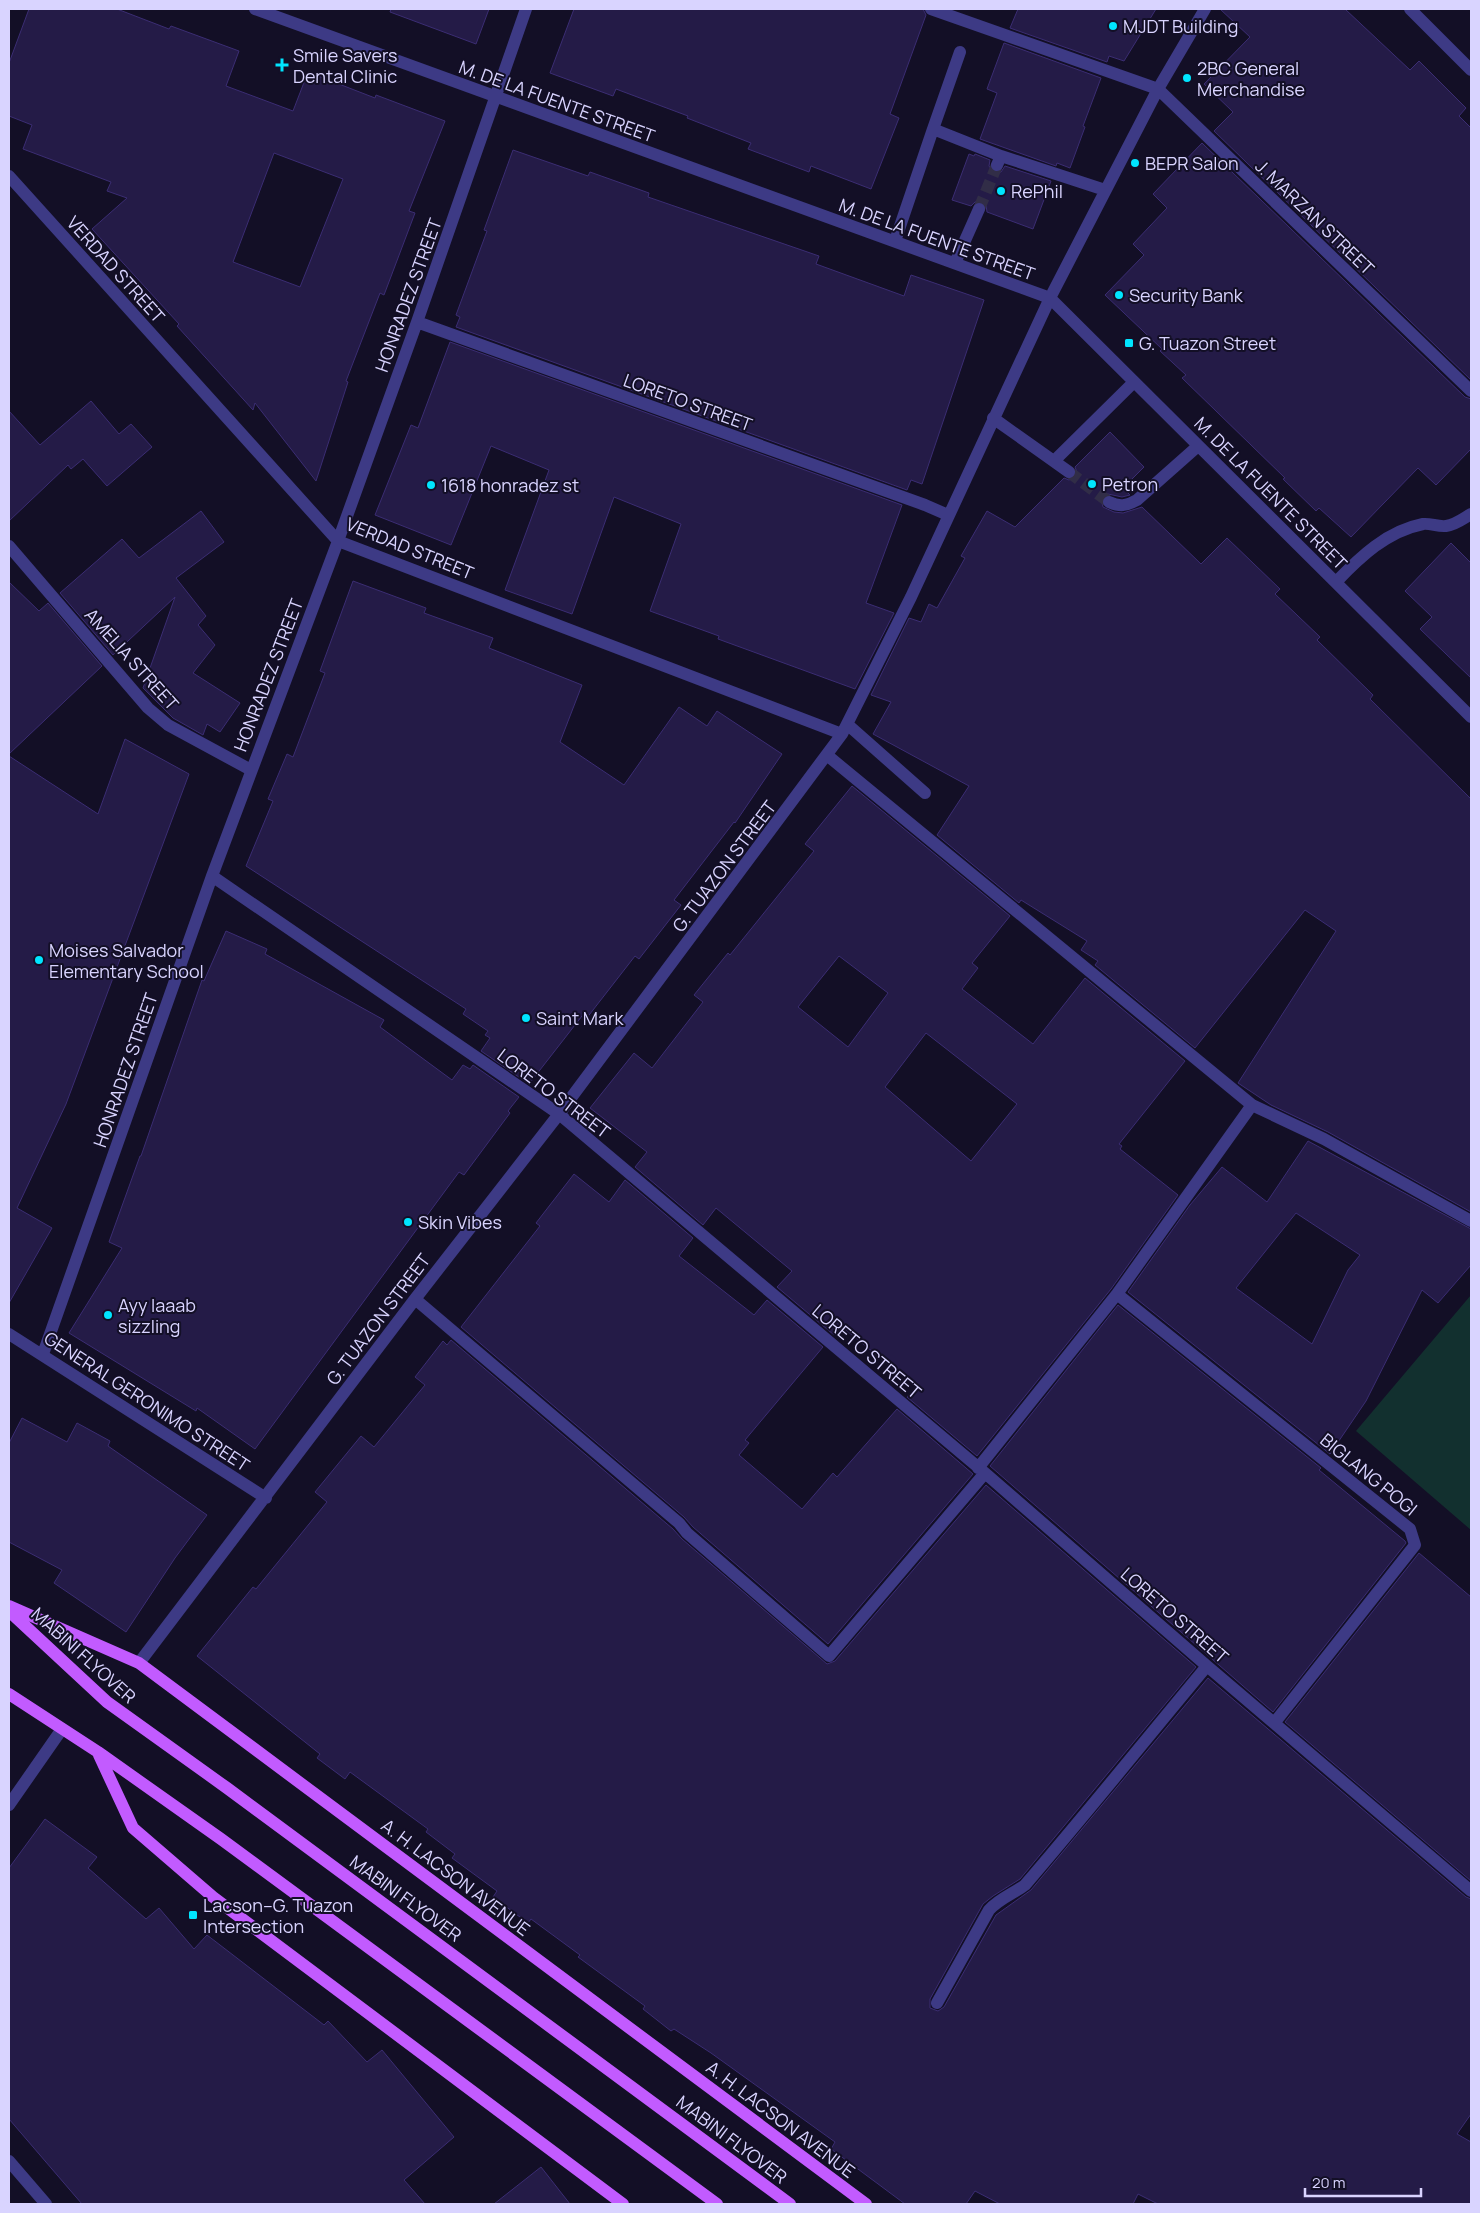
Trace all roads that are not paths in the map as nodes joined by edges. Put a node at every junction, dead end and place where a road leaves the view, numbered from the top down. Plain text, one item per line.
1 (255, 9) edge
2 (526, 9) edge
3 (931, 9) edge
4 (1205, 9) edge
5 (1410, 9) edge
6 (960, 52) dead end
7 (1471, 70) edge
8 (1158, 89) junction
9 (496, 97) junction
10 (934, 129) junction
11 (9, 176) edge
12 (1105, 190) junction
13 (979, 209) tunnel mouth
14 (895, 242) junction
15 (955, 263) junction
16 (1050, 298) junction
17 (417, 322) junction
18 (1134, 382) junction
19 (1471, 392) edge
20 (993, 418) junction
21 (1198, 446) junction
22 (1054, 461) junction
23 (1069, 472) tunnel mouth
24 (1109, 502) tunnel mouth
25 (1471, 514) edge
26 (948, 516) junction
27 (338, 541) junction
28 (9, 546) edge
29 (1336, 582) junction
30 (1471, 717) edge
31 (844, 729) junction
32 (828, 756) junction
33 (251, 770) junction
34 (925, 793) dead end
35 (212, 876) junction
36 (1252, 1105) junction
37 (560, 1114) junction
38 (1471, 1221) edge
39 (1117, 1294) junction
40 (414, 1299) junction
41 (9, 1334) edge
42 (44, 1354) junction
43 (981, 1470) junction
44 (266, 1498) junction
45 (9, 1606) edge
46 (9, 1611) edge
47 (140, 1663) junction
48 (1207, 1666) junction
49 (9, 1694) edge
50 (1275, 1722) junction
51 (62, 1729) junction
52 (98, 1752) junction
53 (9, 1805) edge
54 (1471, 1891) edge
55 (937, 2003) dead end
56 (9, 2161) edge
57 (46, 2204) edge
58 (623, 2204) edge
59 (717, 2204) edge
60 (790, 2204) edge
61 (866, 2204) edge

1 - 9 street, M. DE LA FUENTE STREET
2 - 9 street, HONRADEZ STREET
3 - 8 street, J. MARZAN STREET
4 - 8 street, G. TUAZON STREET
5 - 7 street
6 - 10 street
8 - 12 street, G. TUAZON STREET
8 - 19 street, J. MARZAN STREET
9 - 14 street, M. DE LA FUENTE STREET
9 - 17 street, HONRADEZ STREET
10 - 12 street
10 - 14 street
11 - 27 street, VERDAD STREET
12 - 16 street, G. TUAZON STREET
13 - 15 street
14 - 15 street, M. DE LA FUENTE STREET
15 - 16 street, M. DE LA FUENTE STREET
16 - 18 street, M. DE LA FUENTE STREET
16 - 20 street, G. TUAZON STREET
17 - 26 street, LORETO STREET
17 - 27 street, HONRADEZ STREET
18 - 21 street, M. DE LA FUENTE STREET
18 - 22 street
20 - 22 street
20 - 26 street, G. TUAZON STREET
21 - 24 street
21 - 29 street, M. DE LA FUENTE STREET
22 - 23 street
25 - 29 street
26 - 31 street, G. TUAZON STREET
27 - 31 street, VERDAD STREET
27 - 33 street, HONRADEZ STREET
28 - 33 street, AMELIA STREET
29 - 30 street, M. DE LA FUENTE STREET
31 - 32 street, G. TUAZON STREET
31 - 34 street
32 - 36 street
32 - 37 street, G. TUAZON STREET
33 - 35 street, HONRADEZ STREET
35 - 37 street, LORETO STREET
35 - 42 street, HONRADEZ STREET
36 - 38 street
36 - 39 street
37 - 40 street, G. TUAZON STREET
37 - 43 street, LORETO STREET
39 - 43 street
39 - 50 street, BIGLANG POGI
40 - 43 street
40 - 44 street, G. TUAZON STREET
41 - 42 street, GENERAL GERONIMO STREET
42 - 44 street, GENERAL GERONIMO STREET
43 - 48 street, LORETO STREET
44 - 47 street, G. TUAZON STREET
45 - 47 main road, A. H. LACSON AVENUE
46 - 60 main road, MABINI FLYOVER
47 - 61 main road, A. H. LACSON AVENUE
48 - 50 street, LORETO STREET
48 - 55 street
49 - 51 main road
50 - 54 street, LORETO STREET
51 - 52 main road
51 - 53 street
52 - 58 main road
52 - 59 main road
56 - 57 street

